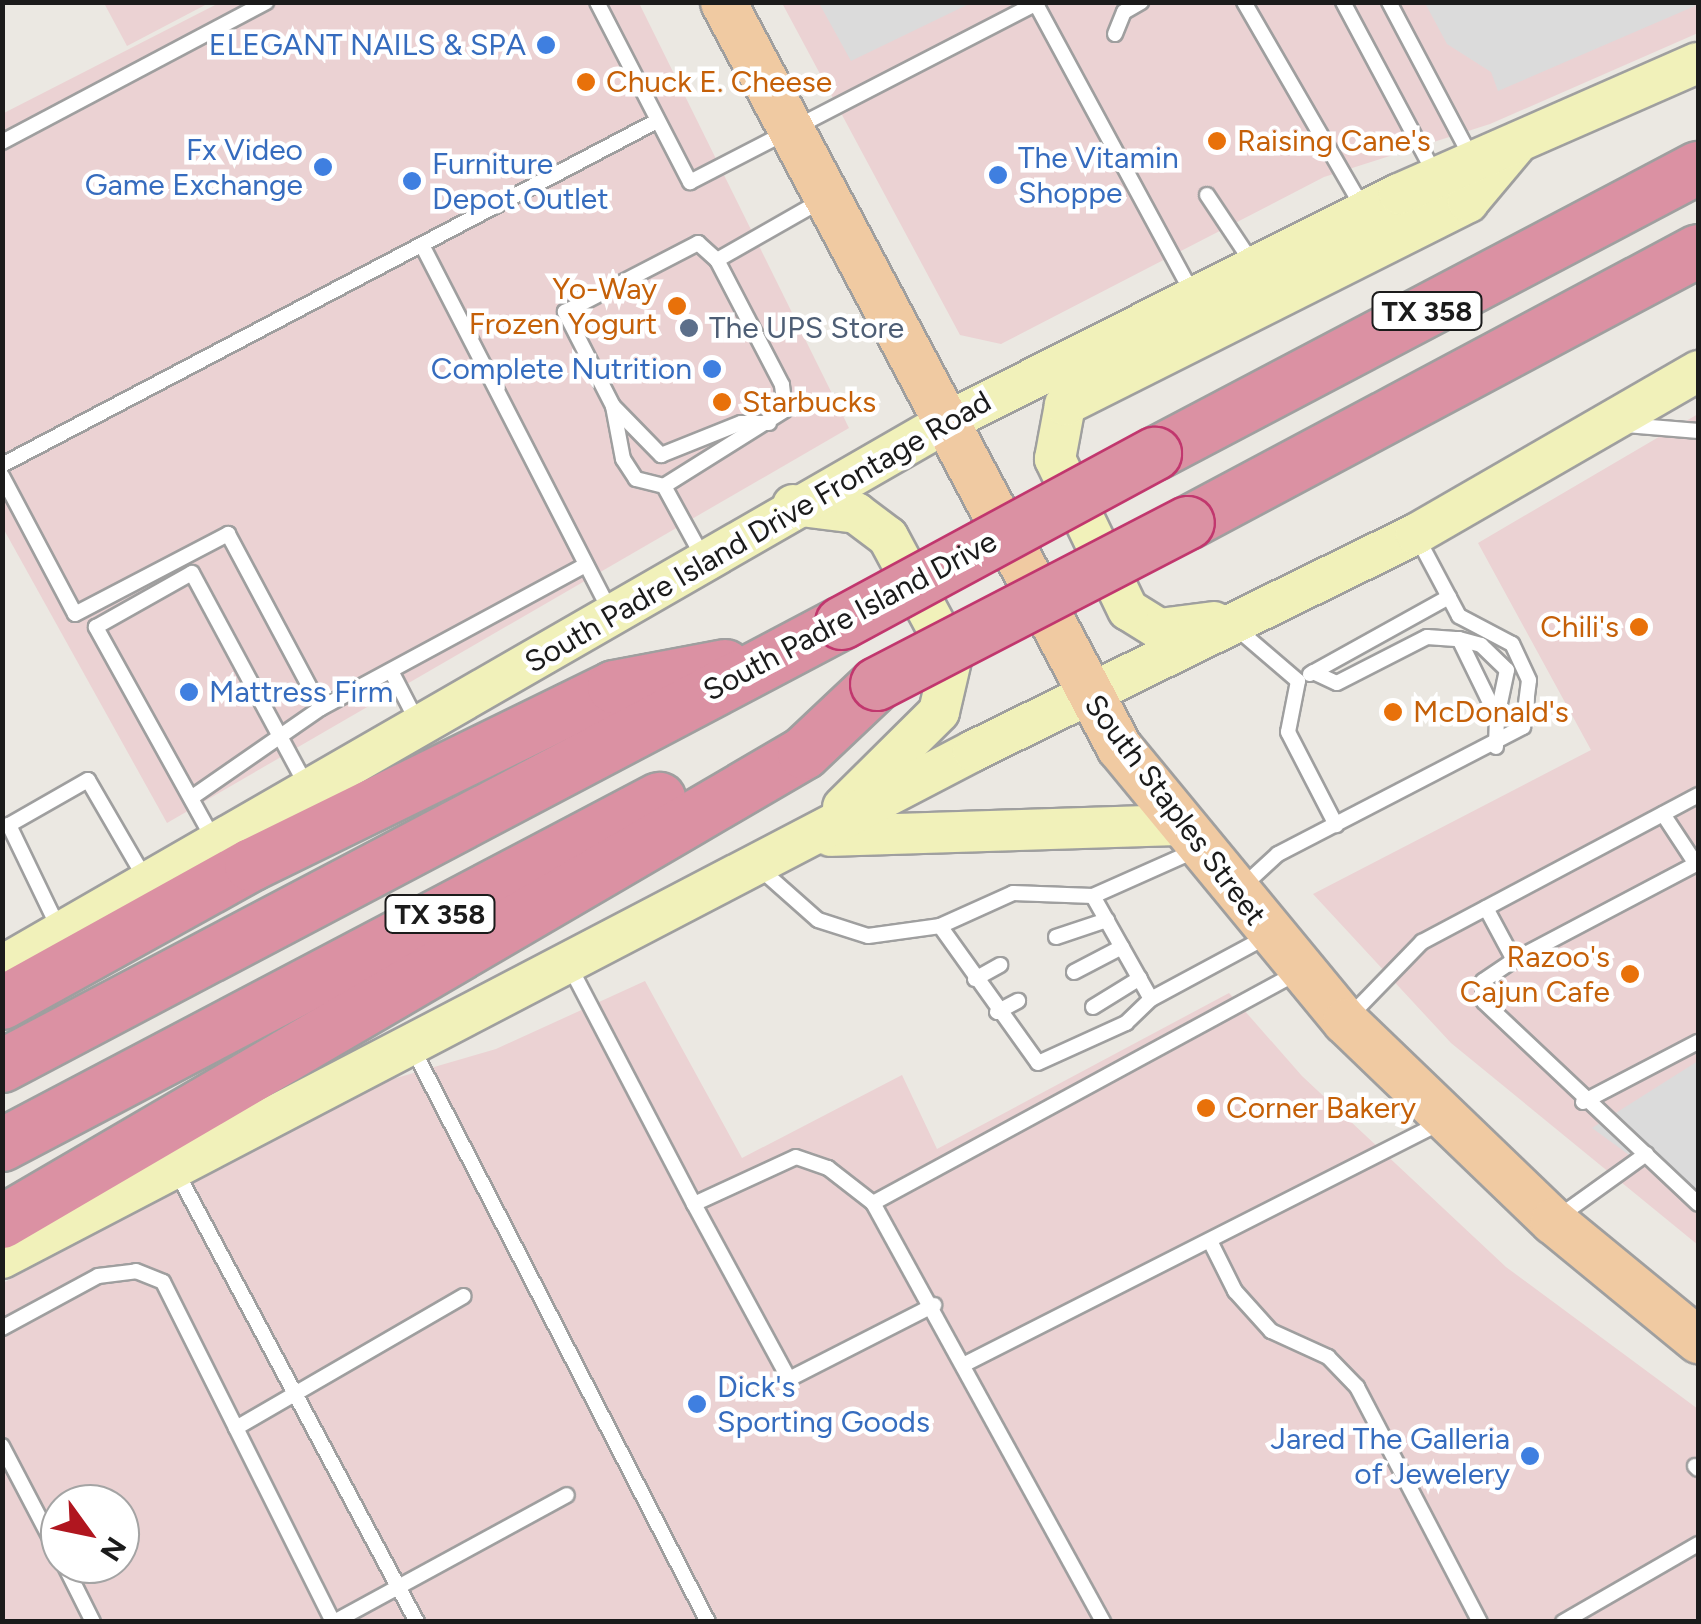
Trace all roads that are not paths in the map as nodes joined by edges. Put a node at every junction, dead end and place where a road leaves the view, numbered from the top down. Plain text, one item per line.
1 (266, 2) edge
2 (596, 2) edge
3 (722, 2) edge
4 (1141, 2) edge
5 (1235, 2) edge
6 (1244, 2) edge
7 (1344, 2) edge
8 (1389, 2) edge
9 (1037, 3) edge
10 (1253, 20) junction
11 (1115, 34) dead end
12 (1698, 63) edge
13 (657, 121) junction
14 (792, 132) junction
15 (2, 142) edge
16 (1517, 143) junction
17 (1474, 162) junction
18 (1698, 168) edge
19 (1436, 177) junction
20 (1207, 195) dead end
21 (827, 198) junction
22 (1365, 211) junction
23 (422, 245) junction
24 (1698, 251) edge
25 (717, 260) junction
26 (1254, 267) junction
27 (1194, 296) junction
28 (1698, 371) edge
29 (613, 406) junction
30 (947, 422) junction
31 (769, 424) junction
32 (1611, 425) junction
33 (1698, 432) edge
34 (2, 465) edge
35 (2, 476) edge
36 (664, 486) junction
37 (793, 505) junction
38 (1416, 534) junction
39 (704, 559) junction
40 (586, 565) junction
41 (1449, 597) junction
42 (611, 614) junction
43 (1232, 626) junction
44 (1459, 639) junction
45 (775, 657) junction
46 (391, 670) junction
47 (1314, 672) junction
48 (1298, 681) junction
49 (877, 684) junction
50 (1085, 695) junction
51 (320, 708) junction
52 (1496, 718) junction
53 (420, 727) junction
54 (274, 738) junction
55 (1496, 746) junction
56 (310, 792) junction
57 (1698, 795) edge
58 (191, 798) junction
59 (1663, 814) junction
60 (1336, 825) junction
61 (1190, 837) junction
62 (812, 838) junction
63 (218, 846) junction
64 (757, 866) junction
65 (1697, 866) edge
66 (149, 885) junction
67 (1236, 892) junction
68 (1093, 896) junction
69 (1486, 908) junction
70 (1107, 920) junction
71 (940, 926) junction
72 (61, 934) junction
73 (1270, 935) junction
74 (1056, 936) dead end
75 (1122, 947) junction
76 (1514, 960) junction
77 (567, 962) junction
78 (1000, 965) dead end
79 (2, 966) edge
80 (1300, 971) junction
81 (1074, 972) dead end
82 (1140, 978) junction
83 (976, 979) junction
84 (1151, 999) junction
85 (1018, 1001) dead end
86 (2, 1003) edge
87 (1093, 1007) dead end
88 (997, 1012) junction
89 (1345, 1021) junction
90 (1037, 1036) dead end
91 (1698, 1042) edge
92 (410, 1044) junction
93 (1019, 1046) junction
94 (2, 1066) edge
95 (1584, 1102) junction
96 (1445, 1120) junction
97 (2, 1145) edge
98 (1646, 1154) junction
99 (174, 1168) junction
100 (873, 1203) junction
101 (694, 1204) junction
102 (1698, 1204) edge
103 (2, 1222) edge
104 (1553, 1222) junction
105 (1211, 1242) junction
106 (2, 1258) edge
107 (464, 1296) dead end
108 (934, 1304) junction
109 (2, 1328) edge
110 (1698, 1340) edge
111 (965, 1364) junction
112 (296, 1395) junction
113 (236, 1428) junction
114 (2, 1446) edge
115 (567, 1495) dead end
116 (40, 1519) edge
117 (1698, 1544) edge
118 (74, 1584) edge
119 (400, 1587) junction
120 (93, 1622) edge
121 (334, 1622) edge
122 (417, 1622) edge
123 (708, 1622) edge
124 (1103, 1622) edge
125 (1480, 1622) edge
126 (1563, 1622) edge

1 - 15 lane
2 - 13 lane
3 - 14 main road, South Staples Street
4 - 11 lane
5 - 10 lane
6 - 10 lane
7 - 19 lane
8 - 17 lane
9 - 14 lane
9 - 27 lane
10 - 22 lane
12 - 16 main road, South Padre Island Drive Frontage Road
13 - 14 lane
13 - 23 lane
14 - 21 main road, South Staples Street
16 - 17 main road, South Padre Island Drive Frontage Road
16 - 38 main road
17 - 19 main road, South Padre Island Drive Frontage Road
18 - 45 highway, South Padre Island Drive / TX 358, bridge
19 - 22 main road, South Padre Island Drive Frontage Road
20 - 26 lane
21 - 25 lane
21 - 30 main road, South Staples Street
22 - 26 main road, South Padre Island Drive Frontage Road
23 - 34 lane
23 - 40 lane
24 - 49 highway, TX 358, bridge
25 - 29 lane
25 - 31 lane
26 - 27 main road, South Padre Island Drive Frontage Road
27 - 30 main road, South Padre Island Drive Frontage Road
28 - 32 main road
29 - 31 lane
29 - 36 lane
30 - 37 main road, South Padre Island Drive Frontage Road
30 - 50 main road, South Staples Street
31 - 36 lane
32 - 33 lane
32 - 38 main road
35 - 51 lane
36 - 39 lane
37 - 39 main road, South Padre Island Drive Frontage Road
37 - 62 main road
38 - 41 lane
38 - 43 main road
39 - 42 main road, South Padre Island Drive Frontage Road
40 - 42 lane
40 - 46 lane
41 - 47 lane
41 - 55 lane
42 - 53 main road, South Padre Island Drive Frontage Road
43 - 48 lane
43 - 50 main road
44 - 47 lane
44 - 52 lane
44 - 52 lane
45 - 86 highway
45 - 94 highway, South Padre Island Drive / TX 358
46 - 51 lane
46 - 53 lane
47 - 48 lane
48 - 60 lane
49 - 97 highway, TX 358
49 - 103 highway
50 - 61 main road, South Staples Street
50 - 62 main road
51 - 54 lane
52 - 55 lane
53 - 56 main road, South Padre Island Drive Frontage Road
54 - 56 lane
54 - 58 lane
54 - 58 lane
55 - 60 lane
56 - 63 main road, South Padre Island Drive Frontage Road
57 - 59 lane
58 - 63 lane
59 - 65 lane
59 - 69 lane
60 - 67 lane
61 - 62 main road
61 - 67 main road, South Staples Street
61 - 68 lane
62 - 64 main road
63 - 66 main road, South Padre Island Drive Frontage Road
64 - 71 lane
64 - 77 main road
65 - 76 lane
66 - 72 main road, South Padre Island Drive Frontage Road
66 - 72 lane
67 - 73 main road, South Staples Street
68 - 70 lane
68 - 71 lane
69 - 76 lane
69 - 89 lane
70 - 74 lane
70 - 75 lane
71 - 83 lane
72 - 79 main road, South Padre Island Drive Frontage Road
73 - 80 main road, South Staples Street
73 - 84 lane
75 - 81 lane
75 - 82 lane
76 - 95 lane
77 - 92 main road
77 - 101 lane
78 - 83 lane
80 - 89 main road, South Staples Street
80 - 100 lane
82 - 84 lane
82 - 87 lane
83 - 88 lane
84 - 93 lane
85 - 88 lane
88 - 93 lane
89 - 96 main road, South Staples Street
90 - 93 lane
91 - 95 lane
92 - 99 main road
92 - 123 lane
95 - 98 lane
96 - 104 main road, South Staples Street
96 - 105 lane
98 - 102 lane
98 - 104 lane
99 - 106 main road
99 - 112 lane
100 - 101 lane
100 - 108 lane
101 - 108 lane
104 - 110 main road, South Staples Street
105 - 111 lane
105 - 125 lane
107 - 112 lane
108 - 111 lane
109 - 113 lane
111 - 124 lane
112 - 113 lane
112 - 119 lane
113 - 121 lane
114 - 116 lane
115 - 119 lane
117 - 126 lane
118 - 120 lane
119 - 121 lane
119 - 122 lane

